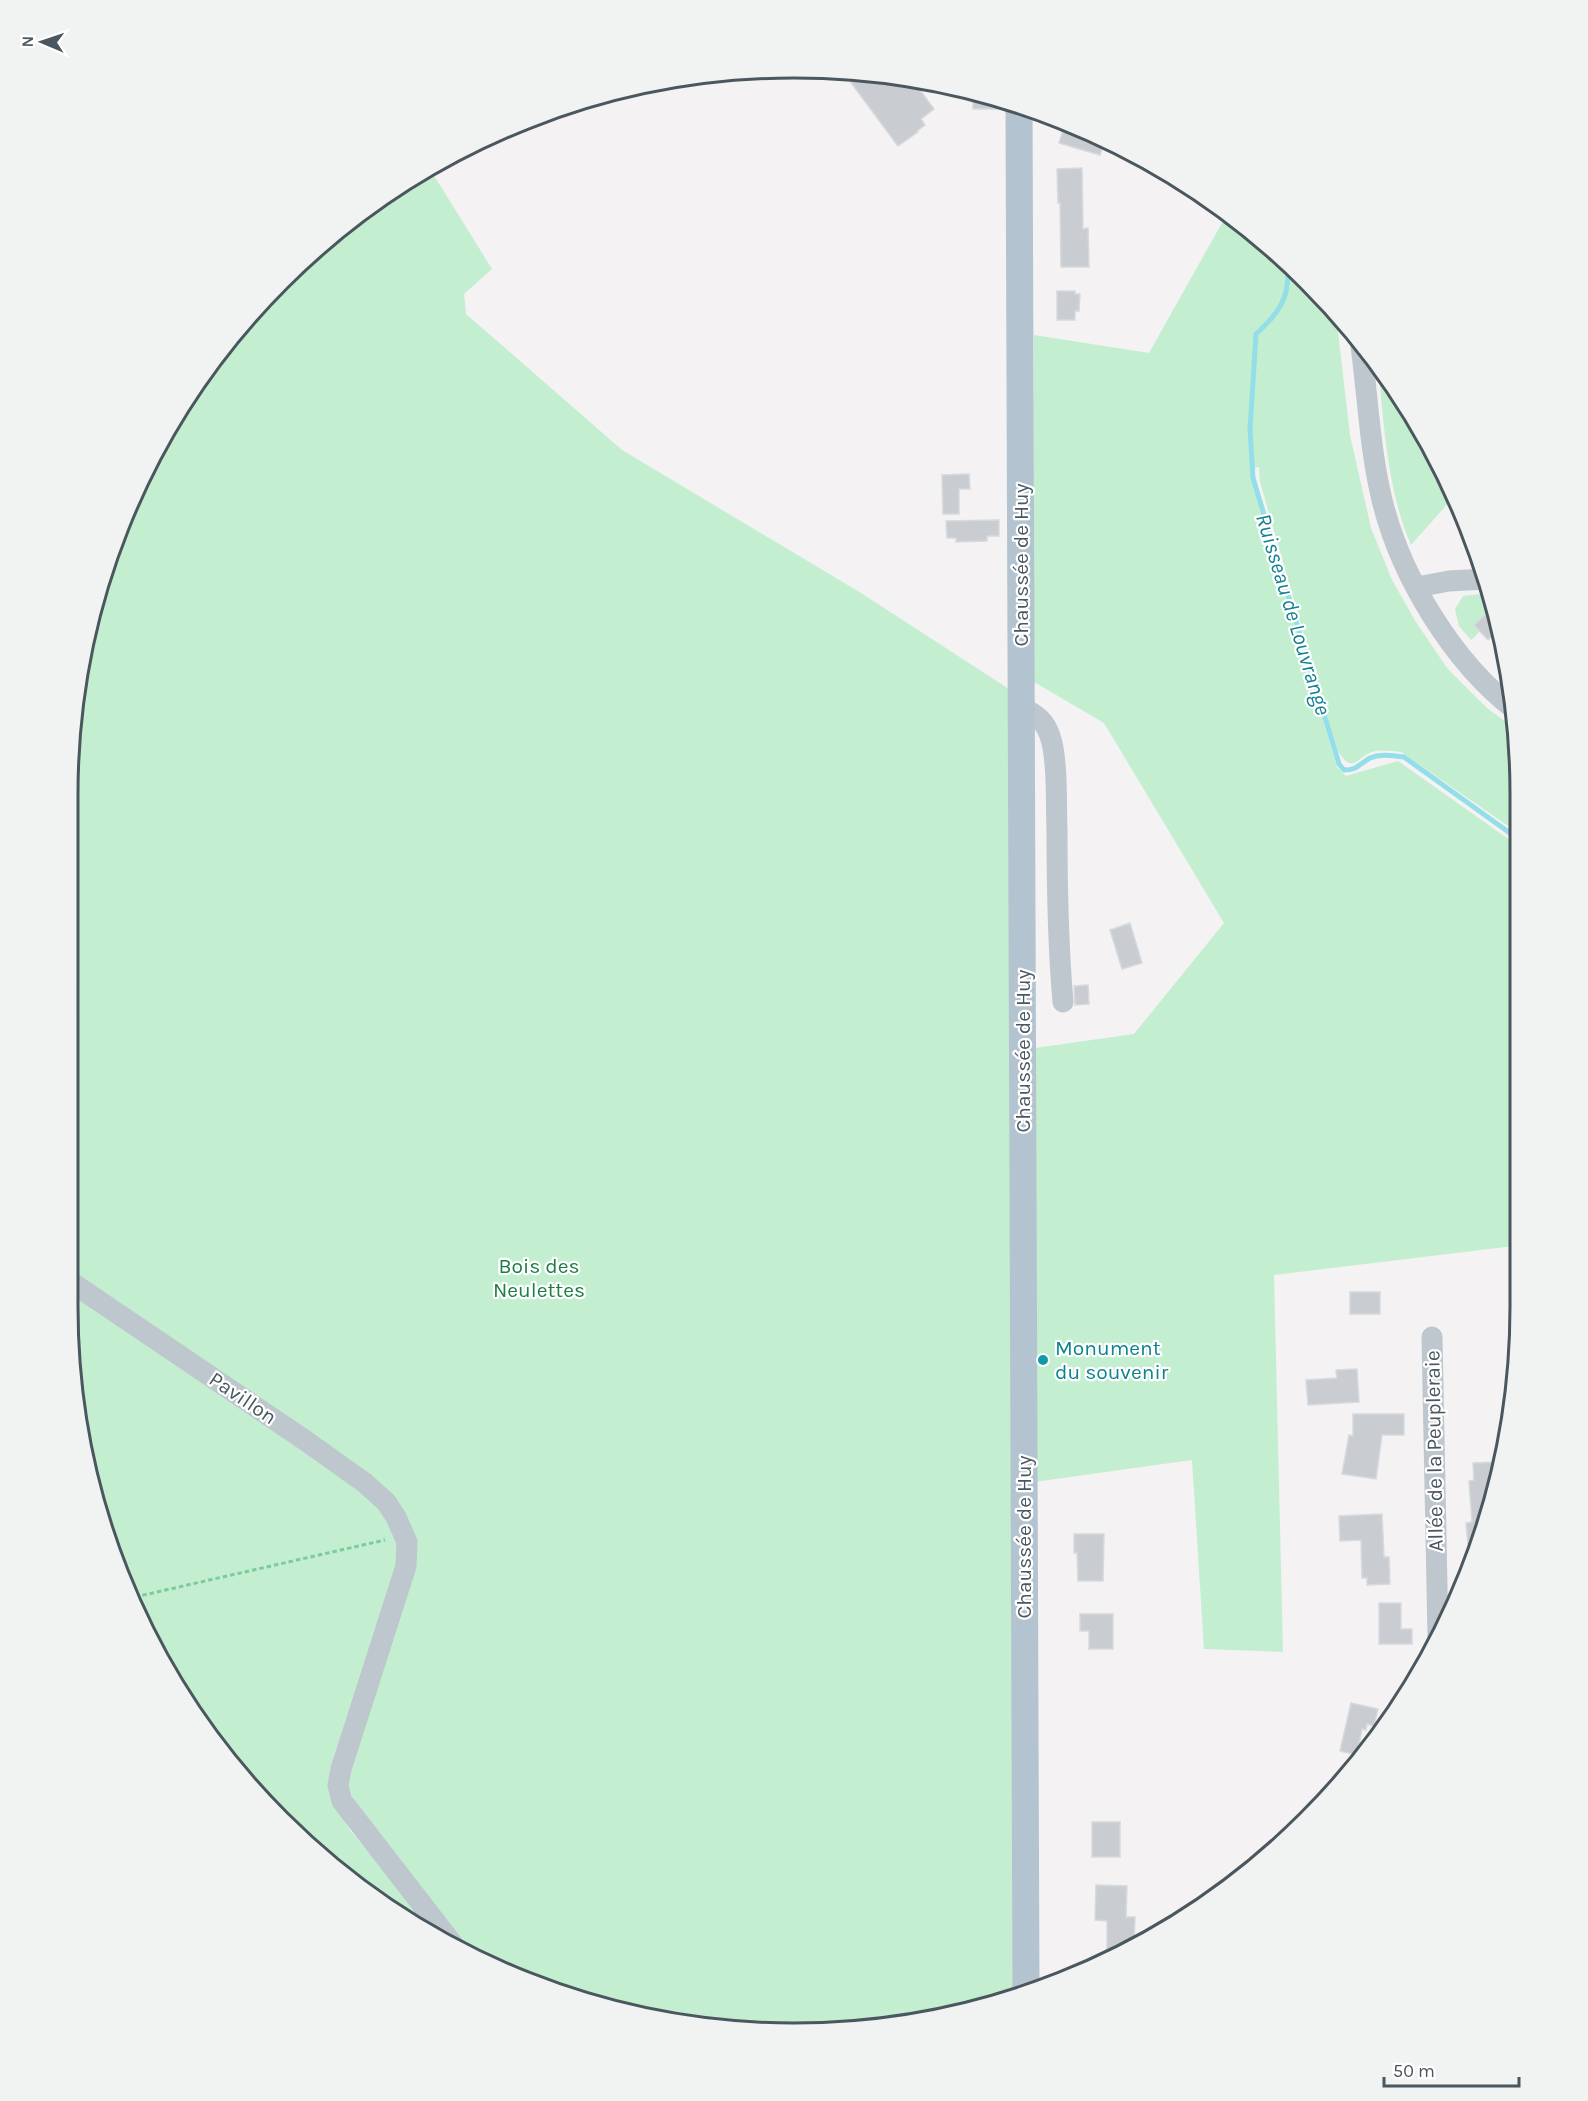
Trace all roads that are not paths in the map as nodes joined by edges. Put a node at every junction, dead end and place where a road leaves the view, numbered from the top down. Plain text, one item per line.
1 (1019, 114) edge
2 (1363, 359) edge
3 (1477, 579) edge
4 (1417, 587) junction
5 (1504, 700) edge
6 (1022, 708) junction
7 (1063, 1002) dead end
8 (78, 1287) edge
9 (1432, 1337) dead end
10 (1438, 1620) edge
11 (442, 1930) edge
12 (1026, 1984) edge

1 - 6 main road, Chaussée de Huy
2 - 4 street
3 - 4 street
4 - 5 street
6 - 7 street
6 - 12 main road, Chaussée de Huy
8 - 11 street, Pavillon
9 - 10 street, Allée de la Peupleraie

